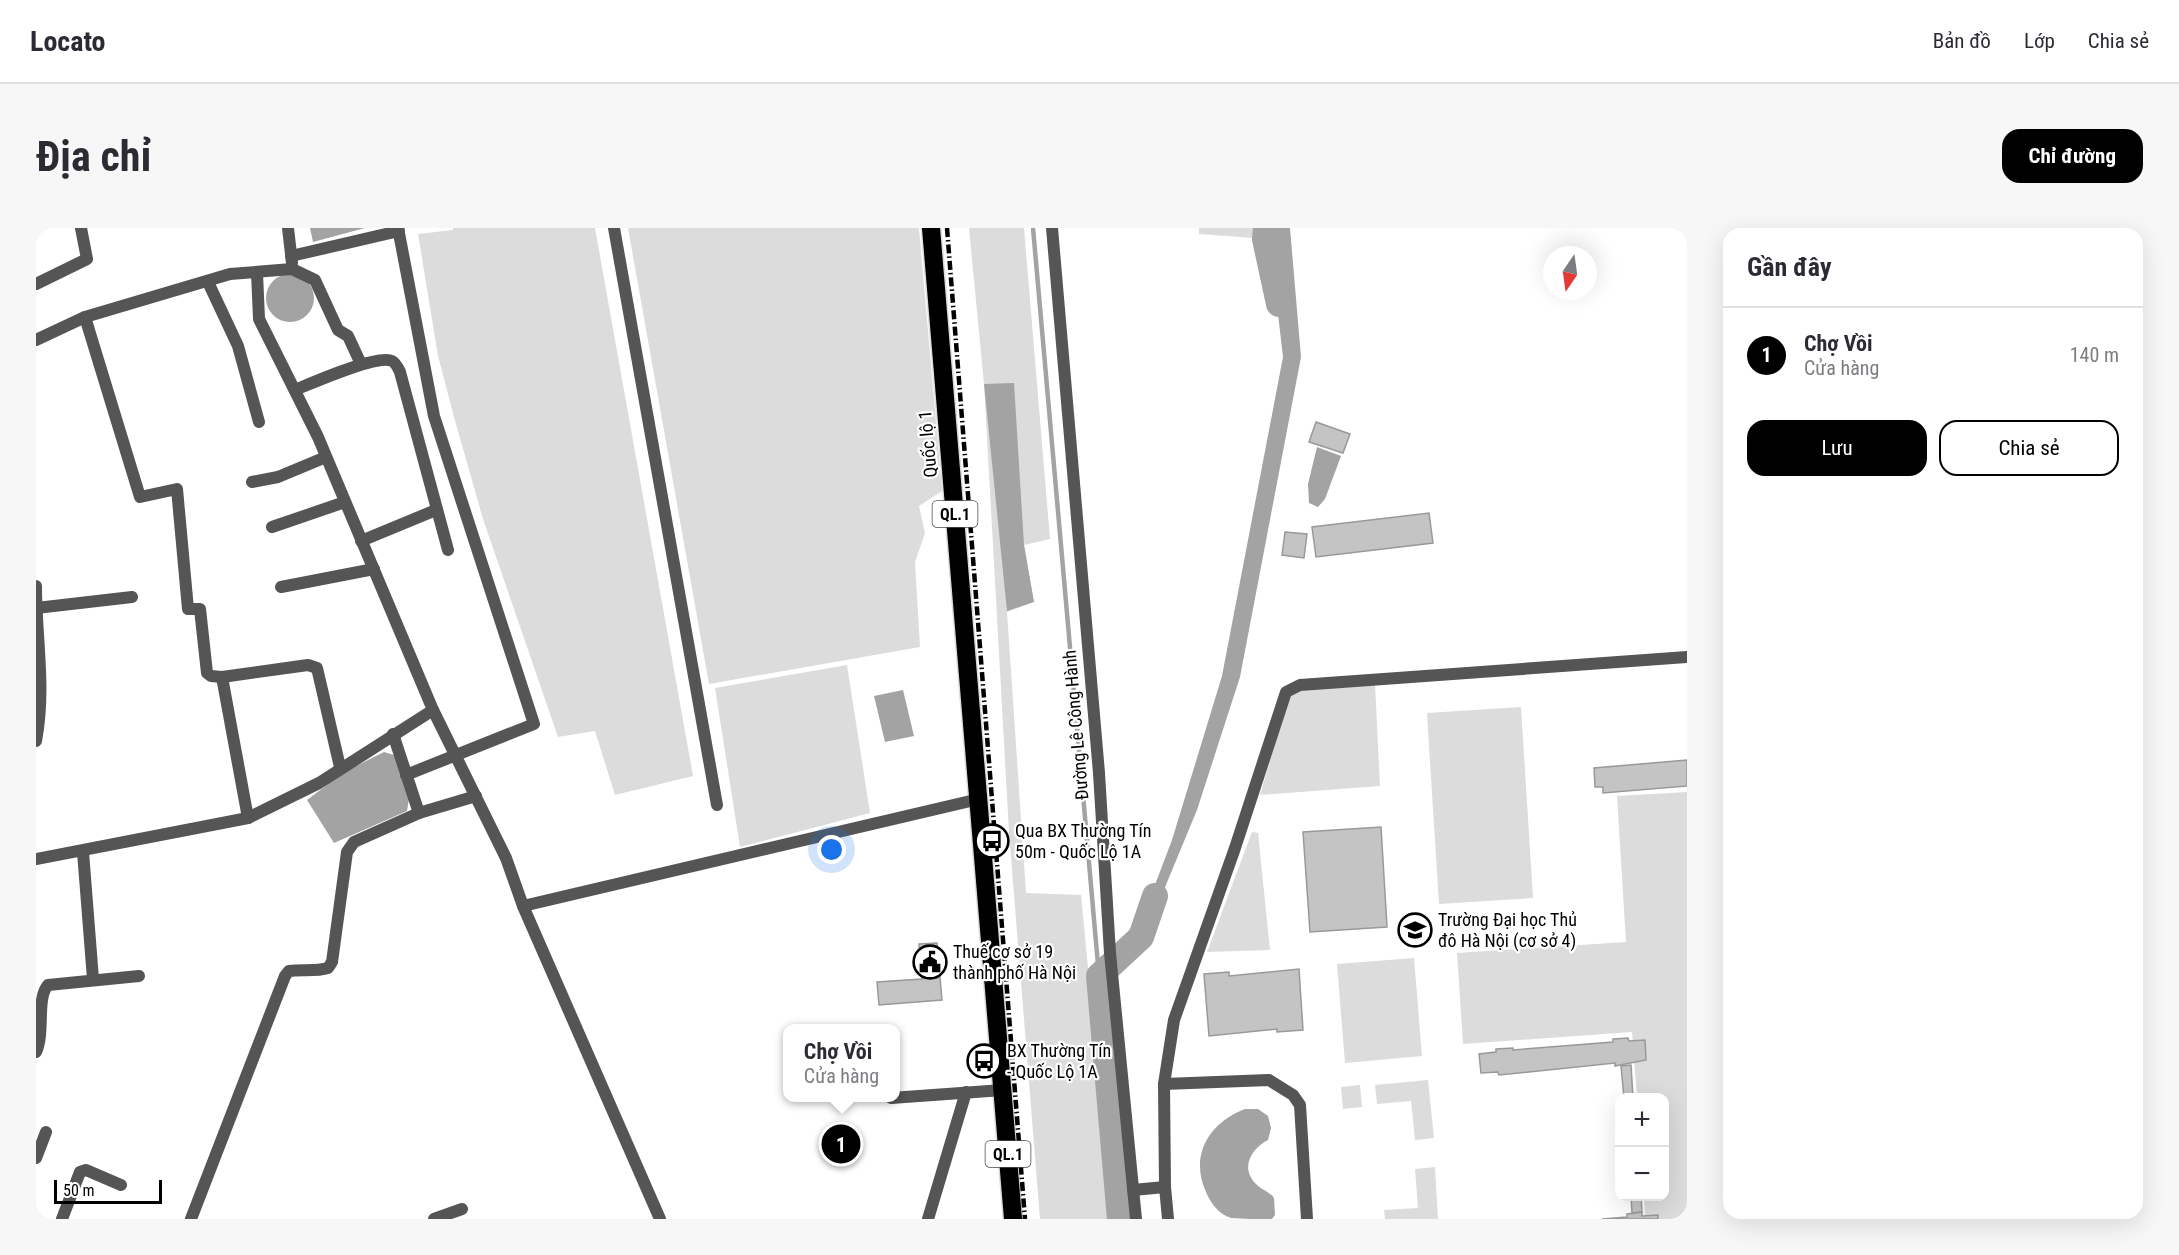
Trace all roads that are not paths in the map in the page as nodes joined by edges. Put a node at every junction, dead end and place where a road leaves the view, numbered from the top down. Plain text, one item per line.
1 (81, 228) edge
2 (288, 228) edge
3 (614, 228) edge
4 (931, 228) edge
5 (1052, 228) edge
6 (398, 230) edge
7 (292, 262) junction
8 (257, 273) junction
9 (208, 282) junction
10 (36, 284) edge
11 (85, 317) junction
12 (36, 340) edge
13 (361, 364) junction
14 (296, 390) junction
15 (259, 422) dead end
16 (326, 457) junction
17 (252, 482) dead end
18 (345, 502) junction
19 (435, 510) junction
20 (272, 527) dead end
21 (362, 541) junction
22 (448, 550) dead end
23 (374, 569) junction
24 (36, 586) edge
25 (280, 587) dead end
26 (132, 597) dead end
27 (36, 608) edge
28 (1687, 657) edge
29 (222, 677) junction
30 (433, 710) junction
31 (393, 734) junction
32 (36, 741) edge
33 (456, 755) junction
34 (340, 767) junction
35 (406, 775) junction
36 (476, 796) junction
37 (979, 799) junction
38 (717, 805) dead end
39 (419, 813) junction
40 (248, 818) junction
41 (83, 852) junction
42 (36, 859) edge
43 (524, 906) junction
44 (140, 976) dead end
45 (93, 979) junction
46 (36, 1052) edge
47 (1164, 1084) junction
48 (1003, 1090) junction
49 (966, 1092) junction
50 (900, 1097) edge
51 (46, 1132) dead end
52 (36, 1158) edge
53 (122, 1185) dead end
54 (1165, 1187) junction
55 (1133, 1190) junction
56 (462, 1209) dead end
57 (62, 1219) edge
58 (191, 1219) edge
59 (434, 1219) edge
60 (660, 1219) edge
61 (928, 1219) edge
62 (1012, 1219) edge
63 (1136, 1219) edge
64 (1168, 1219) edge
65 (1307, 1219) edge

1 - 10 street
2 - 7 street
3 - 38 street
4 - 37 highway, Quốc lộ 1 / QL.1
5 - 55 street, Đường Lê Công Hành
6 - 7 street
6 - 33 street
7 - 8 street
7 - 13 street
8 - 9 street
8 - 14 street
9 - 11 street
9 - 15 street
11 - 12 street
11 - 29 street
13 - 14 street
13 - 19 street
14 - 16 street
16 - 17 street
16 - 18 street
18 - 20 street
18 - 21 street
19 - 21 street
19 - 22 street
21 - 23 street
23 - 25 street
23 - 30 street
24 - 27 street
26 - 27 street
27 - 32 street
28 - 47 street
29 - 34 street
29 - 40 street
30 - 31 street
30 - 33 street
31 - 34 street
31 - 35 street
33 - 35 street
33 - 36 street
34 - 40 street
35 - 39 street
36 - 39 street
36 - 43 street
37 - 43 street
37 - 48 highway, QL.1
39 - 58 street
40 - 41 street
41 - 42 street
41 - 45 street
43 - 60 street
44 - 45 street
45 - 46 street
47 - 54 street
47 - 65 street
48 - 49 street
48 - 62 highway, QL.1
49 - 50 street
49 - 61 street
51 - 52 street
53 - 57 street
54 - 55 street
54 - 64 street
55 - 63 street, Đường Lê Công Hành
56 - 59 street

